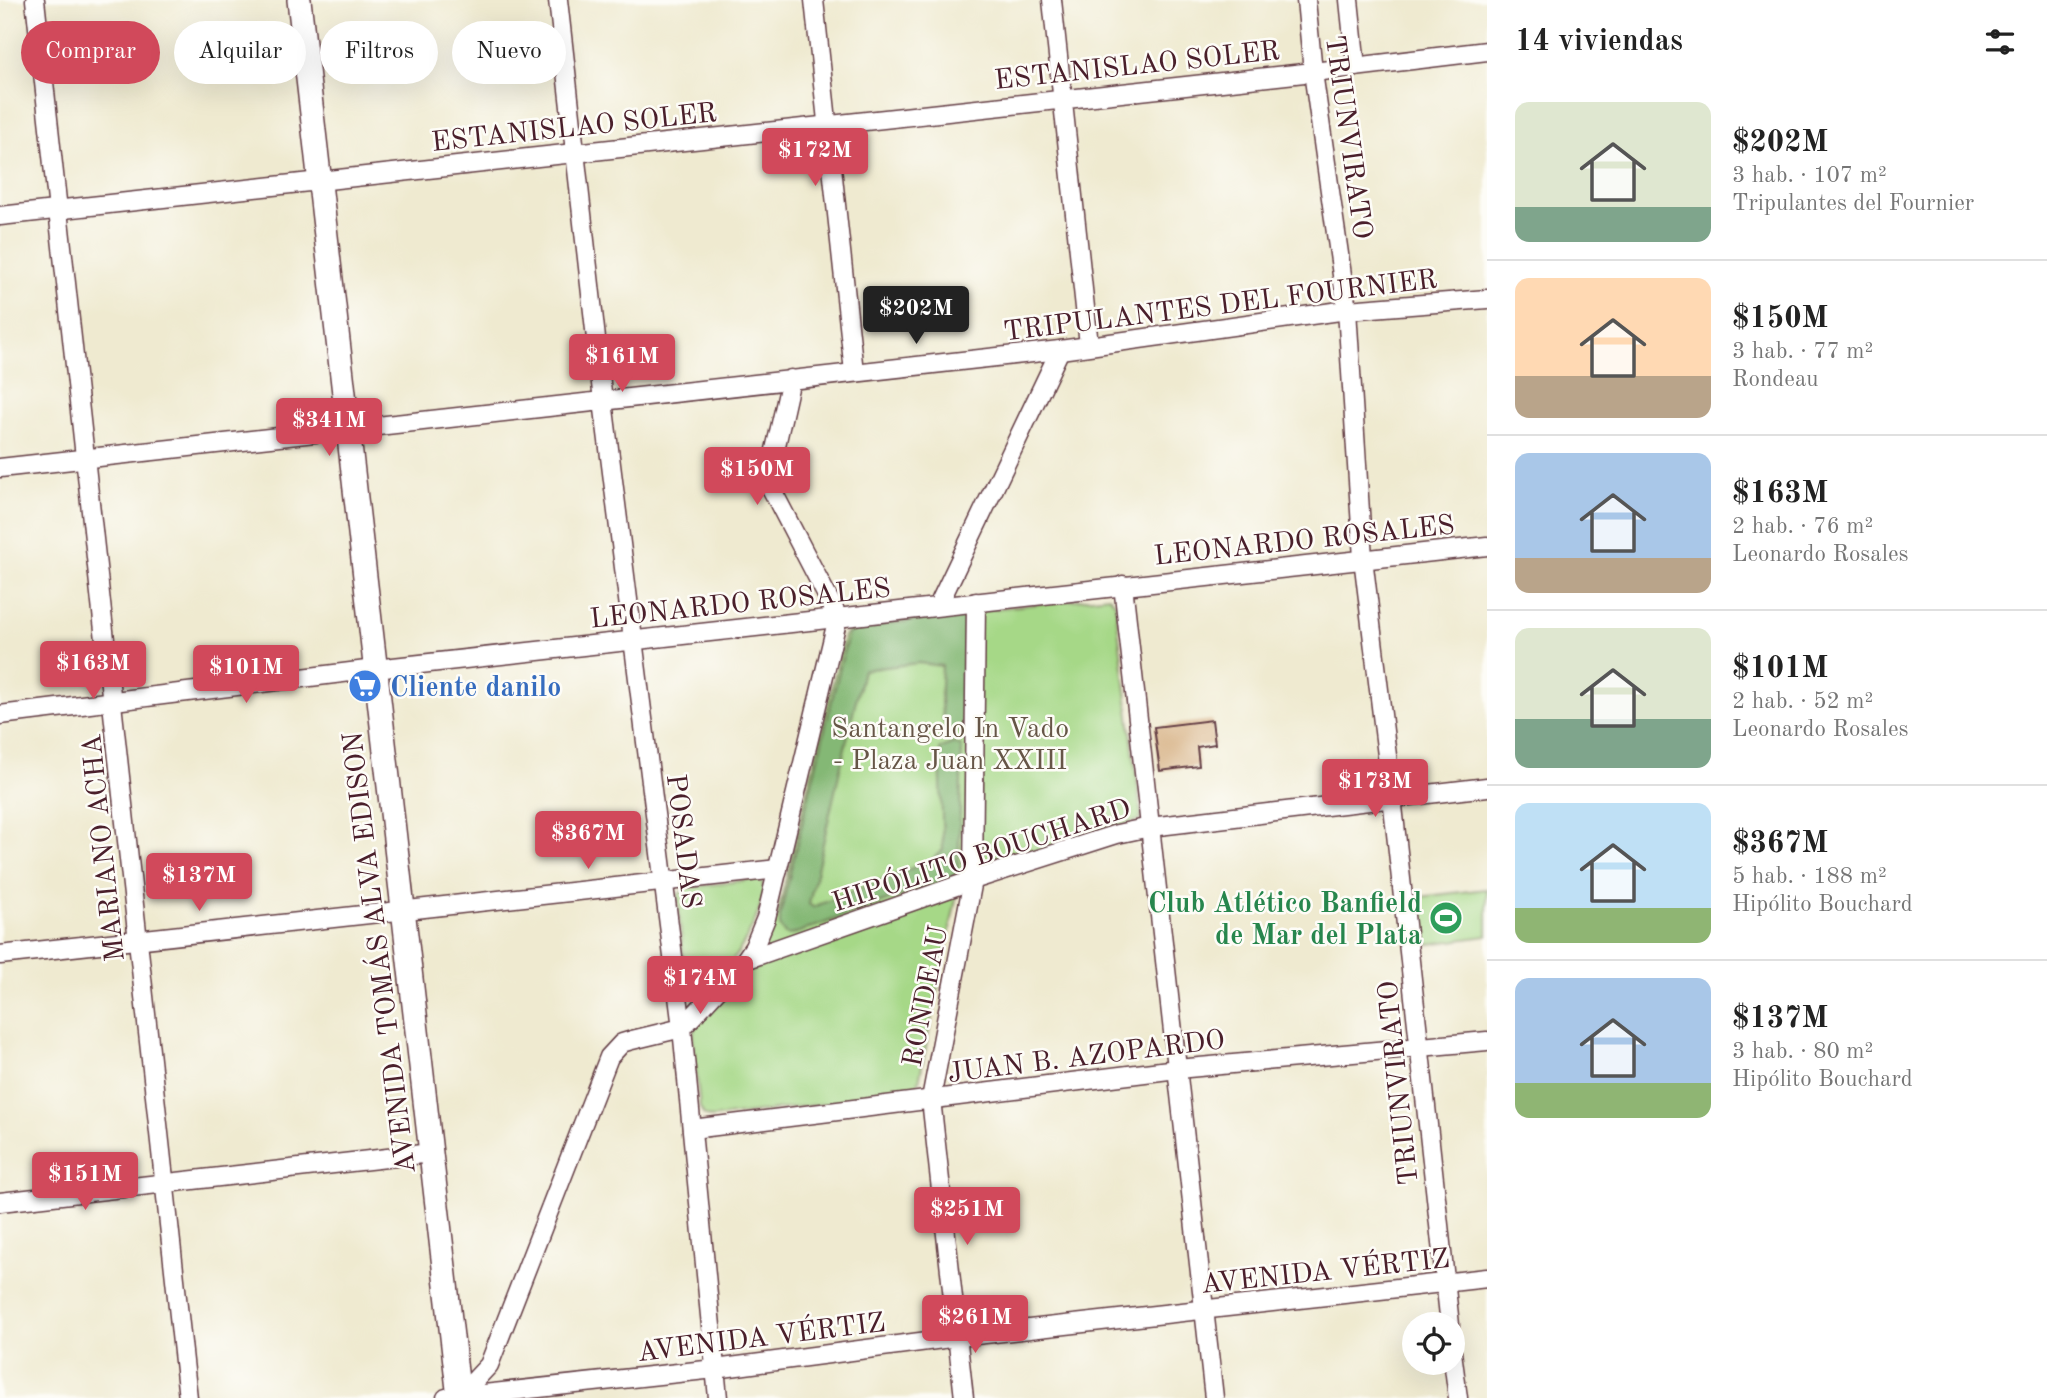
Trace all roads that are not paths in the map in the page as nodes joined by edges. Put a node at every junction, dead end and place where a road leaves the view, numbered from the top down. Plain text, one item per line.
1 (35, 0) edge
2 (299, 0) edge
3 (558, 0) edge
4 (814, 0) edge
5 (1052, 0) edge
6 (1306, 0) edge
7 (1349, 0) edge
8 (1487, 51) edge
9 (1356, 67) junction
10 (1314, 72) junction
11 (1063, 99) junction
12 (827, 124) junction
13 (575, 153) junction
14 (319, 180) junction
15 (58, 210) junction
16 (0, 216) edge
17 (1487, 299) edge
18 (1347, 310) junction
19 (1089, 345) junction
20 (1060, 350) junction
21 (854, 372) junction
22 (791, 379) junction
23 (603, 401) junction
24 (348, 430) junction
25 (86, 459) junction
26 (0, 468) edge
27 (1487, 546) edge
28 (1363, 558) junction
29 (1123, 585) junction
30 (975, 602) junction
31 (937, 606) junction
32 (838, 617) junction
33 (634, 640) junction
34 (375, 669) junction
35 (113, 702) junction
36 (0, 715) edge
37 (1487, 787) edge
38 (1392, 797) junction
39 (1150, 827) junction
40 (778, 869) junction
41 (973, 880) junction
42 (663, 882) junction
43 (403, 910) junction
44 (139, 940) junction
45 (0, 955) edge
46 (745, 960) junction
47 (682, 1028) junction
48 (1487, 1041) edge
49 (1419, 1048) junction
50 (1177, 1069) junction
51 (931, 1099) junction
52 (692, 1129) junction
53 (431, 1153) junction
54 (166, 1183) junction
55 (0, 1202) edge
56 (1487, 1278) edge
57 (1445, 1283) junction
58 (1204, 1310) junction
59 (1448, 1312) edge
60 (958, 1338) junction
61 (715, 1369) junction
62 (1455, 1375) edge
63 (188, 1398) edge
64 (455, 1398) edge
65 (718, 1398) edge
66 (964, 1398) edge
67 (1214, 1398) edge
68 (1458, 1398) edge

1 - 15 street, MARIANO ACHA
2 - 14 main road, AVENIDA TOMÁS ALVA EDISON
3 - 13 street, POSADAS
4 - 12 street
5 - 11 street
6 - 10 street, TRIUNVIRATO
7 - 9 street
8 - 9 street, ESTANISLAO SOLER
9 - 10 street, ESTANISLAO SOLER
10 - 11 street, ESTANISLAO SOLER
10 - 18 street, TRIUNVIRATO
11 - 12 street, ESTANISLAO SOLER
11 - 19 street
12 - 13 street, ESTANISLAO SOLER
12 - 21 street
13 - 14 street, ESTANISLAO SOLER
13 - 23 street, POSADAS
14 - 15 street, ESTANISLAO SOLER
14 - 24 main road, AVENIDA TOMÁS ALVA EDISON
15 - 16 street, ESTANISLAO SOLER
15 - 25 street, MARIANO ACHA
17 - 18 street, TRIPULANTES DEL FOURNIER
18 - 19 street, TRIPULANTES DEL FOURNIER
18 - 28 street, TRIUNVIRATO
19 - 20 street, TRIPULANTES DEL FOURNIER
20 - 21 street, TRIPULANTES DEL FOURNIER
20 - 31 street
21 - 22 street, TRIPULANTES DEL FOURNIER
22 - 23 street, TRIPULANTES DEL FOURNIER
22 - 32 street
23 - 24 street, TRIPULANTES DEL FOURNIER
23 - 33 street, POSADAS
24 - 25 street, TRIPULANTES DEL FOURNIER
24 - 34 main road, AVENIDA TOMÁS ALVA EDISON
25 - 26 street, TRIPULANTES DEL FOURNIER
25 - 35 street, MARIANO ACHA
27 - 28 street, LEONARDO ROSALES
28 - 29 street, LEONARDO ROSALES
28 - 38 street, TRIUNVIRATO
29 - 30 street, LEONARDO ROSALES
29 - 39 street
30 - 31 street, LEONARDO ROSALES
30 - 41 street, RONDEAU
31 - 32 street, LEONARDO ROSALES
32 - 33 street, LEONARDO ROSALES
32 - 40 street
33 - 34 street, LEONARDO ROSALES
33 - 42 street, POSADAS
34 - 35 street, LEONARDO ROSALES
34 - 43 main road, AVENIDA TOMÁS ALVA EDISON
35 - 36 street, LEONARDO ROSALES
35 - 44 street, MARIANO ACHA
37 - 38 street, HIPÓLITO BOUCHARD
38 - 39 street, HIPÓLITO BOUCHARD
38 - 49 street, TRIUNVIRATO
39 - 41 street, HIPÓLITO BOUCHARD
39 - 50 street
40 - 42 street
40 - 46 street
41 - 46 street, HIPÓLITO BOUCHARD
41 - 51 street, RONDEAU
42 - 43 street
42 - 47 street, POSADAS
43 - 44 street
43 - 53 main road, AVENIDA TOMÁS ALVA EDISON
44 - 45 street
44 - 54 street, MARIANO ACHA
46 - 47 street
47 - 52 street, POSADAS
47 - 64 street
48 - 49 street, JUAN B. AZOPARDO
49 - 50 street, JUAN B. AZOPARDO
49 - 57 street, TRIUNVIRATO
50 - 51 street, JUAN B. AZOPARDO
50 - 58 street
51 - 52 street, JUAN B. AZOPARDO
51 - 60 street, RONDEAU
52 - 61 street, POSADAS
53 - 54 street
53 - 64 main road, AVENIDA TOMÁS ALVA EDISON
54 - 55 street
54 - 63 street, MARIANO ACHA
56 - 57 street, AVENIDA VÉRTIZ
57 - 58 street, AVENIDA VÉRTIZ
57 - 59 street, TRIUNVIRATO
58 - 60 street, AVENIDA VÉRTIZ
58 - 67 street
60 - 61 street, AVENIDA VÉRTIZ
60 - 66 street, RONDEAU
61 - 64 street, AVENIDA VÉRTIZ
61 - 65 street, POSADAS
62 - 68 street

